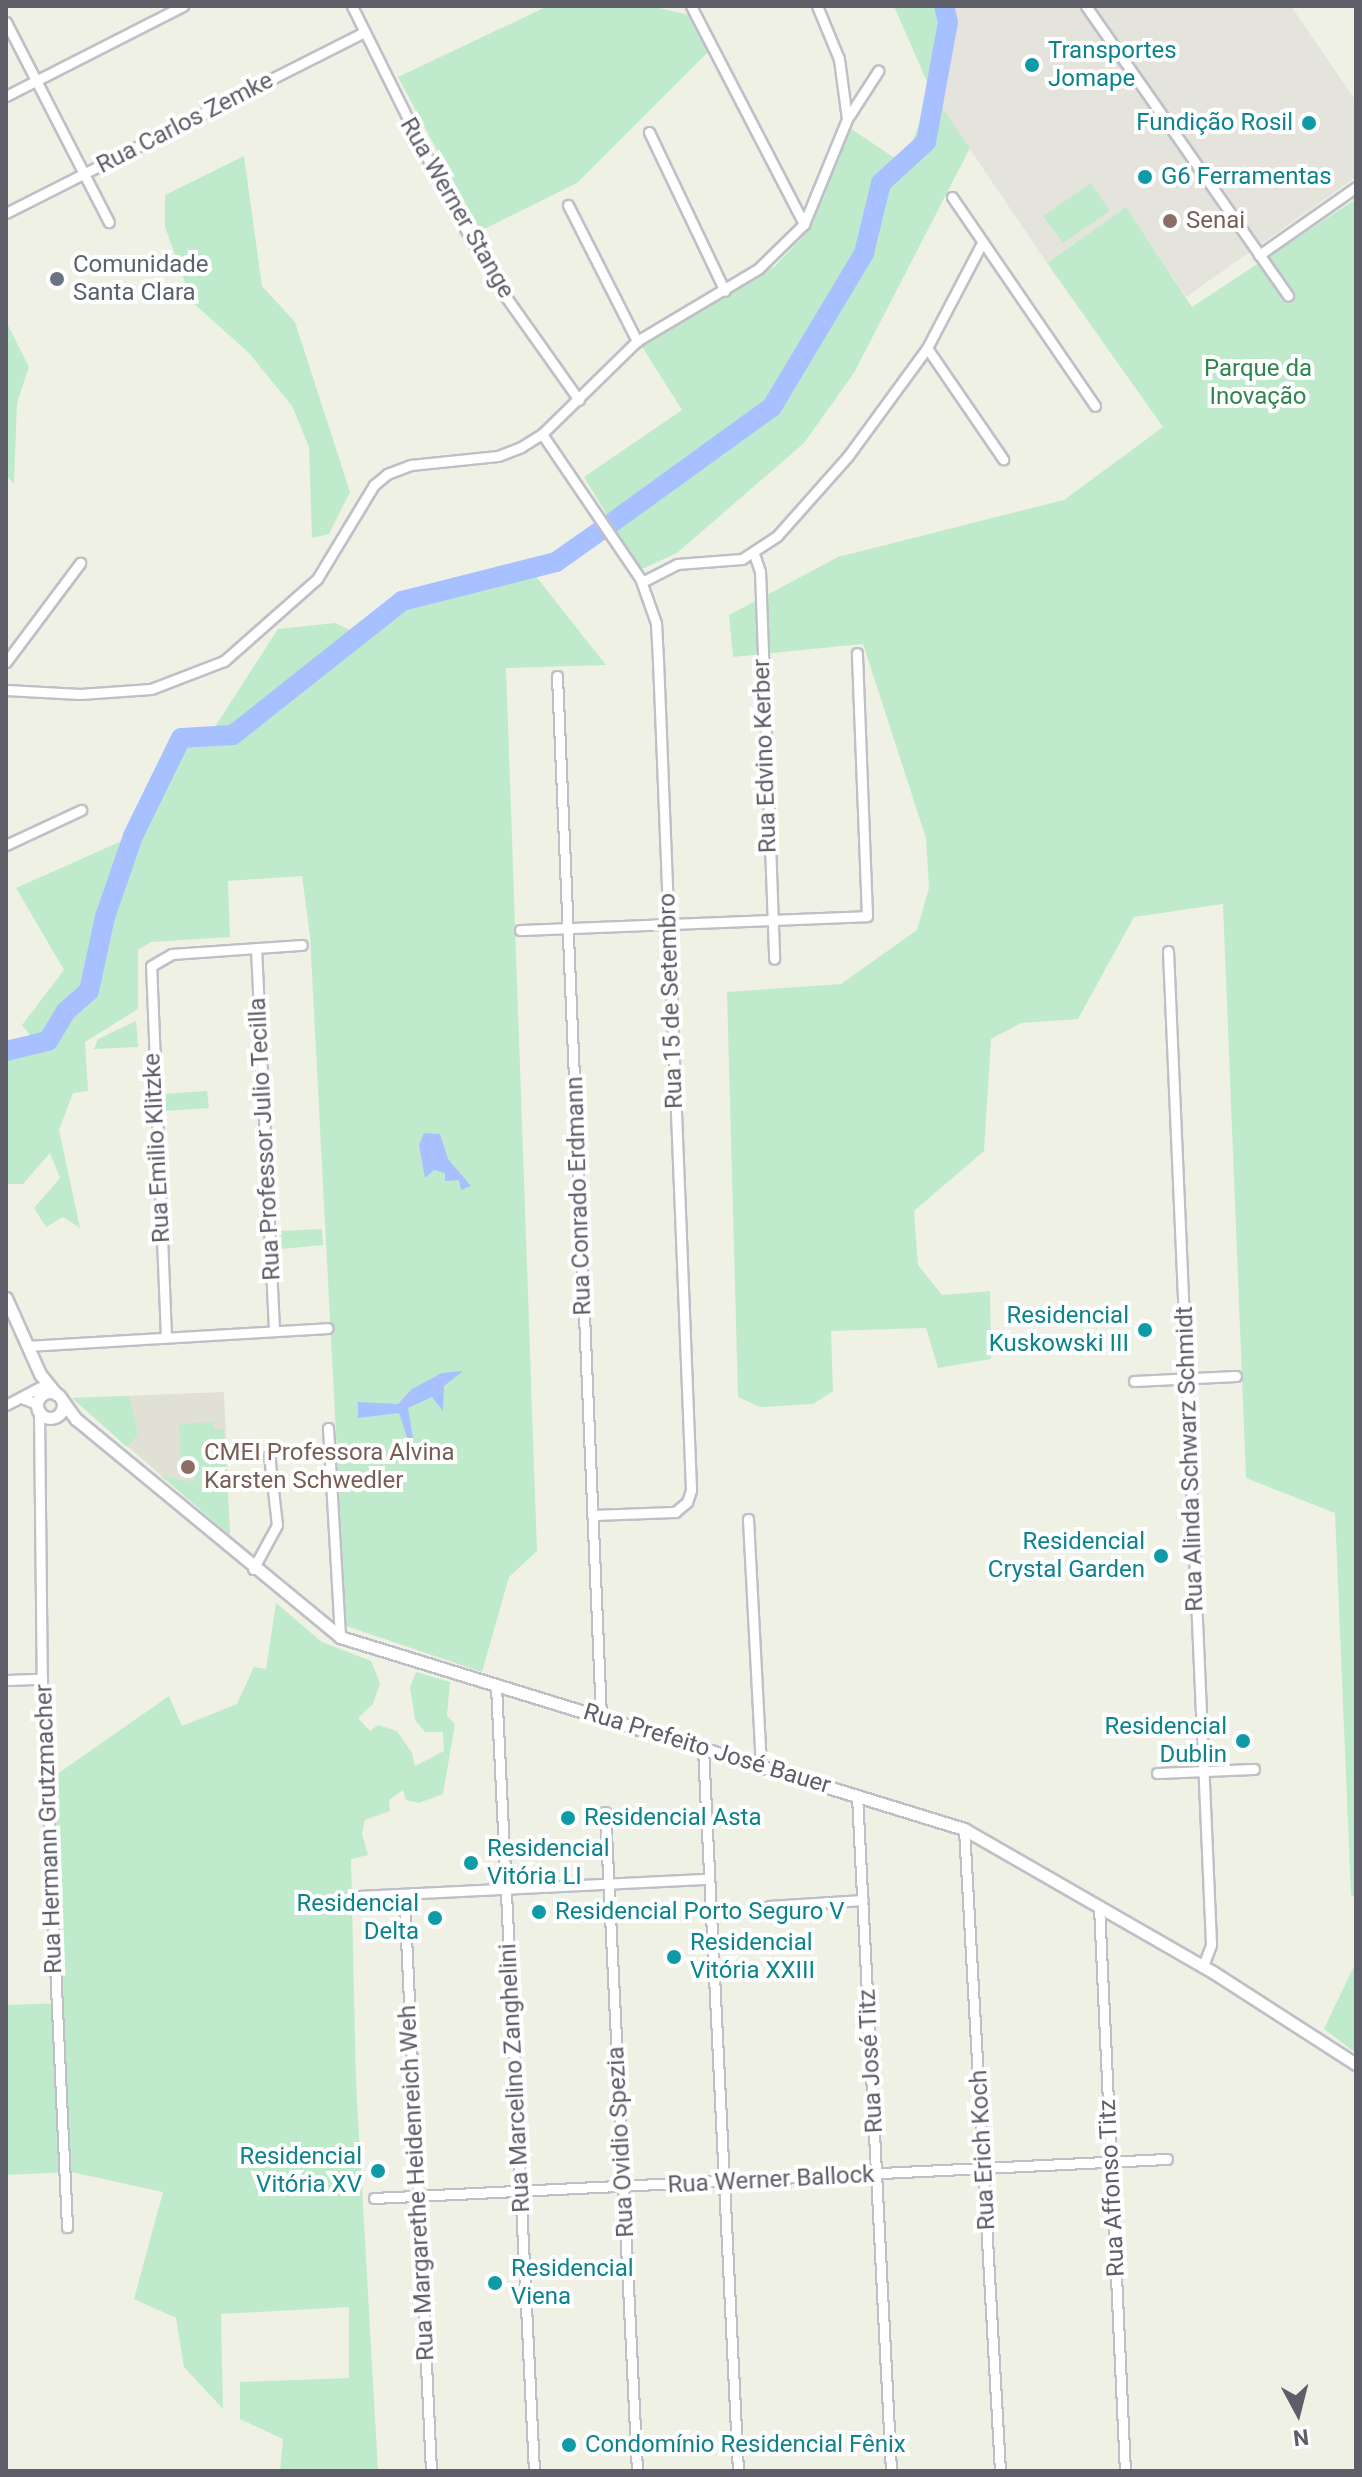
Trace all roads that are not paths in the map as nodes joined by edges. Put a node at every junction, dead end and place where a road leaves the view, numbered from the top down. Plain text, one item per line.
1 (183, 6) edge
2 (352, 6) edge
3 (691, 6) edge
4 (817, 6) edge
5 (1086, 6) edge
6 (6, 22) edge
7 (364, 32) junction
8 (878, 71) dead end
9 (38, 80) junction
10 (6, 96) edge
11 (847, 119) junction
12 (649, 132) dead end
13 (86, 173) junction
14 (1356, 187) edge
15 (952, 197) dead end
16 (568, 205) dead end
17 (6, 213) edge
18 (109, 222) dead end
19 (804, 224) junction
20 (982, 243) junction
21 (1259, 255) junction
22 (725, 291) junction
23 (1288, 296) dead end
24 (637, 341) junction
25 (927, 348) junction
26 (579, 400) junction
27 (1095, 406) dead end
28 (542, 434) junction
29 (1003, 459) dead end
30 (754, 554) junction
31 (80, 563) dead end
32 (642, 582) junction
33 (857, 653) dead end
34 (6, 662) edge
35 (557, 676) dead end
36 (6, 690) edge
37 (81, 810) dead end
38 (6, 845) edge
39 (772, 920) junction
40 (667, 925) junction
41 (568, 928) junction
42 (520, 930) dead end
43 (302, 945) dead end
44 (256, 948) junction
45 (1168, 951) dead end
46 (774, 959) dead end
47 (6, 1298) edge
48 (327, 1328) dead end
49 (274, 1331) junction
50 (166, 1337) junction
51 (27, 1346) junction
52 (40, 1374) junction
53 (1236, 1376) dead end
54 (1187, 1378) junction
55 (1134, 1381) dead end
56 (40, 1387) junction
57 (59, 1397) junction
58 (22, 1398) junction
59 (6, 1405) edge
60 (43, 1411) junction
61 (76, 1419) junction
62 (328, 1428) dead end
63 (269, 1455) dead end
64 (592, 1515) junction
65 (748, 1519) dead end
66 (253, 1569) junction
67 (340, 1637) junction
68 (42, 1679) junction
69 (6, 1680) edge
70 (496, 1686) junction
71 (601, 1717) junction
72 (703, 1748) junction
73 (761, 1766) junction
74 (1254, 1769) dead end
75 (1204, 1771) junction
76 (1157, 1773) dead end
77 (857, 1795) junction
78 (605, 1812) dead end
79 (964, 1829) junction
80 (709, 1879) junction
81 (609, 1884) junction
82 (506, 1889) junction
83 (404, 1894) junction
84 (358, 1896) dead end
85 (863, 1900) junction
86 (769, 1906) dead end
87 (1099, 1906) junction
88 (1203, 1966) junction
89 (1356, 2064) edge
90 (1167, 2159) dead end
91 (1110, 2162) junction
92 (984, 2169) junction
93 (876, 2174) junction
94 (724, 2182) junction
95 (623, 2187) junction
96 (520, 2191) junction
97 (418, 2196) junction
98 (374, 2198) dead end
99 (67, 2227) dead end
100 (431, 2471) edge
101 (534, 2471) edge
102 (637, 2471) edge
103 (738, 2471) edge
104 (891, 2471) edge
105 (1000, 2471) edge
106 (1125, 2471) edge

1 - 9 street
2 - 7 street, Rua Werner Stange
3 - 19 street
4 - 11 street
5 - 21 street
6 - 9 street
7 - 13 street, Rua Carlos Zemke
7 - 26 street, Rua Werner Stange
8 - 11 street
9 - 10 street
9 - 13 street
11 - 19 street
12 - 22 street
13 - 17 street, Rua Carlos Zemke
13 - 18 street
14 - 21 street
15 - 20 street
16 - 24 street
19 - 22 street
20 - 25 street
20 - 27 street
21 - 23 street
22 - 24 street
24 - 26 street
25 - 29 street
25 - 30 street
26 - 28 street
28 - 32 street, Rua 15 de Setembro
28 - 36 street
30 - 32 street
30 - 39 street, Rua Edvino Kerber
31 - 34 street
32 - 40 street, Rua 15 de Setembro
33 - 39 street
35 - 41 street, Rua Conrado Erdmann
37 - 38 street
39 - 40 street
39 - 46 street, Rua Edvino Kerber
40 - 41 street
40 - 64 street, Rua 15 de Setembro
41 - 42 street
41 - 64 street, Rua Conrado Erdmann
43 - 44 street
44 - 49 street, Rua Professor Julio Tecilla
44 - 50 street, Rua Emilio Klitzke
45 - 54 street, Rua Alinda Schwarz Schmidt
47 - 51 street, Rua Prefeito José Bauer
48 - 49 street
49 - 50 street
50 - 51 street
51 - 52 street, Rua Prefeito José Bauer
52 - 56 street, Rua Prefeito José Bauer
52 - 57 street, Rua Prefeito José Bauer
53 - 54 street
54 - 55 street
54 - 75 street, Rua Alinda Schwarz Schmidt
56 - 58 street
56 - 60 street, Rua Prefeito José Bauer
57 - 60 street
57 - 60 street
57 - 61 street, Rua Prefeito José Bauer
58 - 59 street
58 - 60 street
60 - 61 street
60 - 68 street, Rua Hermann Grutzmacher
61 - 66 street, Rua Prefeito José Bauer
62 - 67 street
63 - 66 street
64 - 71 street, Rua Conrado Erdmann
65 - 73 street
66 - 67 street, Rua Prefeito José Bauer
67 - 70 street, Rua Prefeito José Bauer
68 - 69 street
68 - 99 street, Rua Hermann Grutzmacher
70 - 71 street, Rua Prefeito José Bauer
70 - 82 street, Rua Marcelino Zanghelini
71 - 72 street, Rua Prefeito José Bauer
72 - 73 street, Rua Prefeito José Bauer
72 - 80 street
73 - 77 street, Rua Prefeito José Bauer
74 - 75 street
75 - 76 street
75 - 88 street, Rua Alinda Schwarz Schmidt
77 - 79 street, Rua Prefeito José Bauer
77 - 85 street, Rua José Titz
78 - 81 street, Rua Ovidio Spezia
79 - 87 street, Rua Prefeito José Bauer
79 - 92 street, Rua Erich Koch
80 - 81 street
80 - 94 street
81 - 82 street
81 - 95 street, Rua Ovidio Spezia
82 - 83 street
82 - 96 street, Rua Marcelino Zanghelini
83 - 84 street
83 - 97 street, Rua Margarethe Heidenreich Weh
85 - 86 street
85 - 93 street, Rua José Titz
87 - 88 street, Rua Prefeito José Bauer
87 - 91 street, Rua Affonso Titz
88 - 89 street, Rua Prefeito José Bauer
90 - 91 street, Rua Werner Ballock
91 - 92 street, Rua Werner Ballock
91 - 106 street, Rua Affonso Titz
92 - 93 street, Rua Werner Ballock
92 - 105 street, Rua Erich Koch
93 - 94 street, Rua Werner Ballock
93 - 104 street, Rua José Titz
94 - 95 street, Rua Werner Ballock
94 - 103 street
95 - 96 street, Rua Werner Ballock
95 - 102 street, Rua Ovidio Spezia
96 - 97 street, Rua Werner Ballock
96 - 101 street, Rua Marcelino Zanghelini
97 - 98 street, Rua Werner Ballock
97 - 100 street, Rua Margarethe Heidenreich Weh

